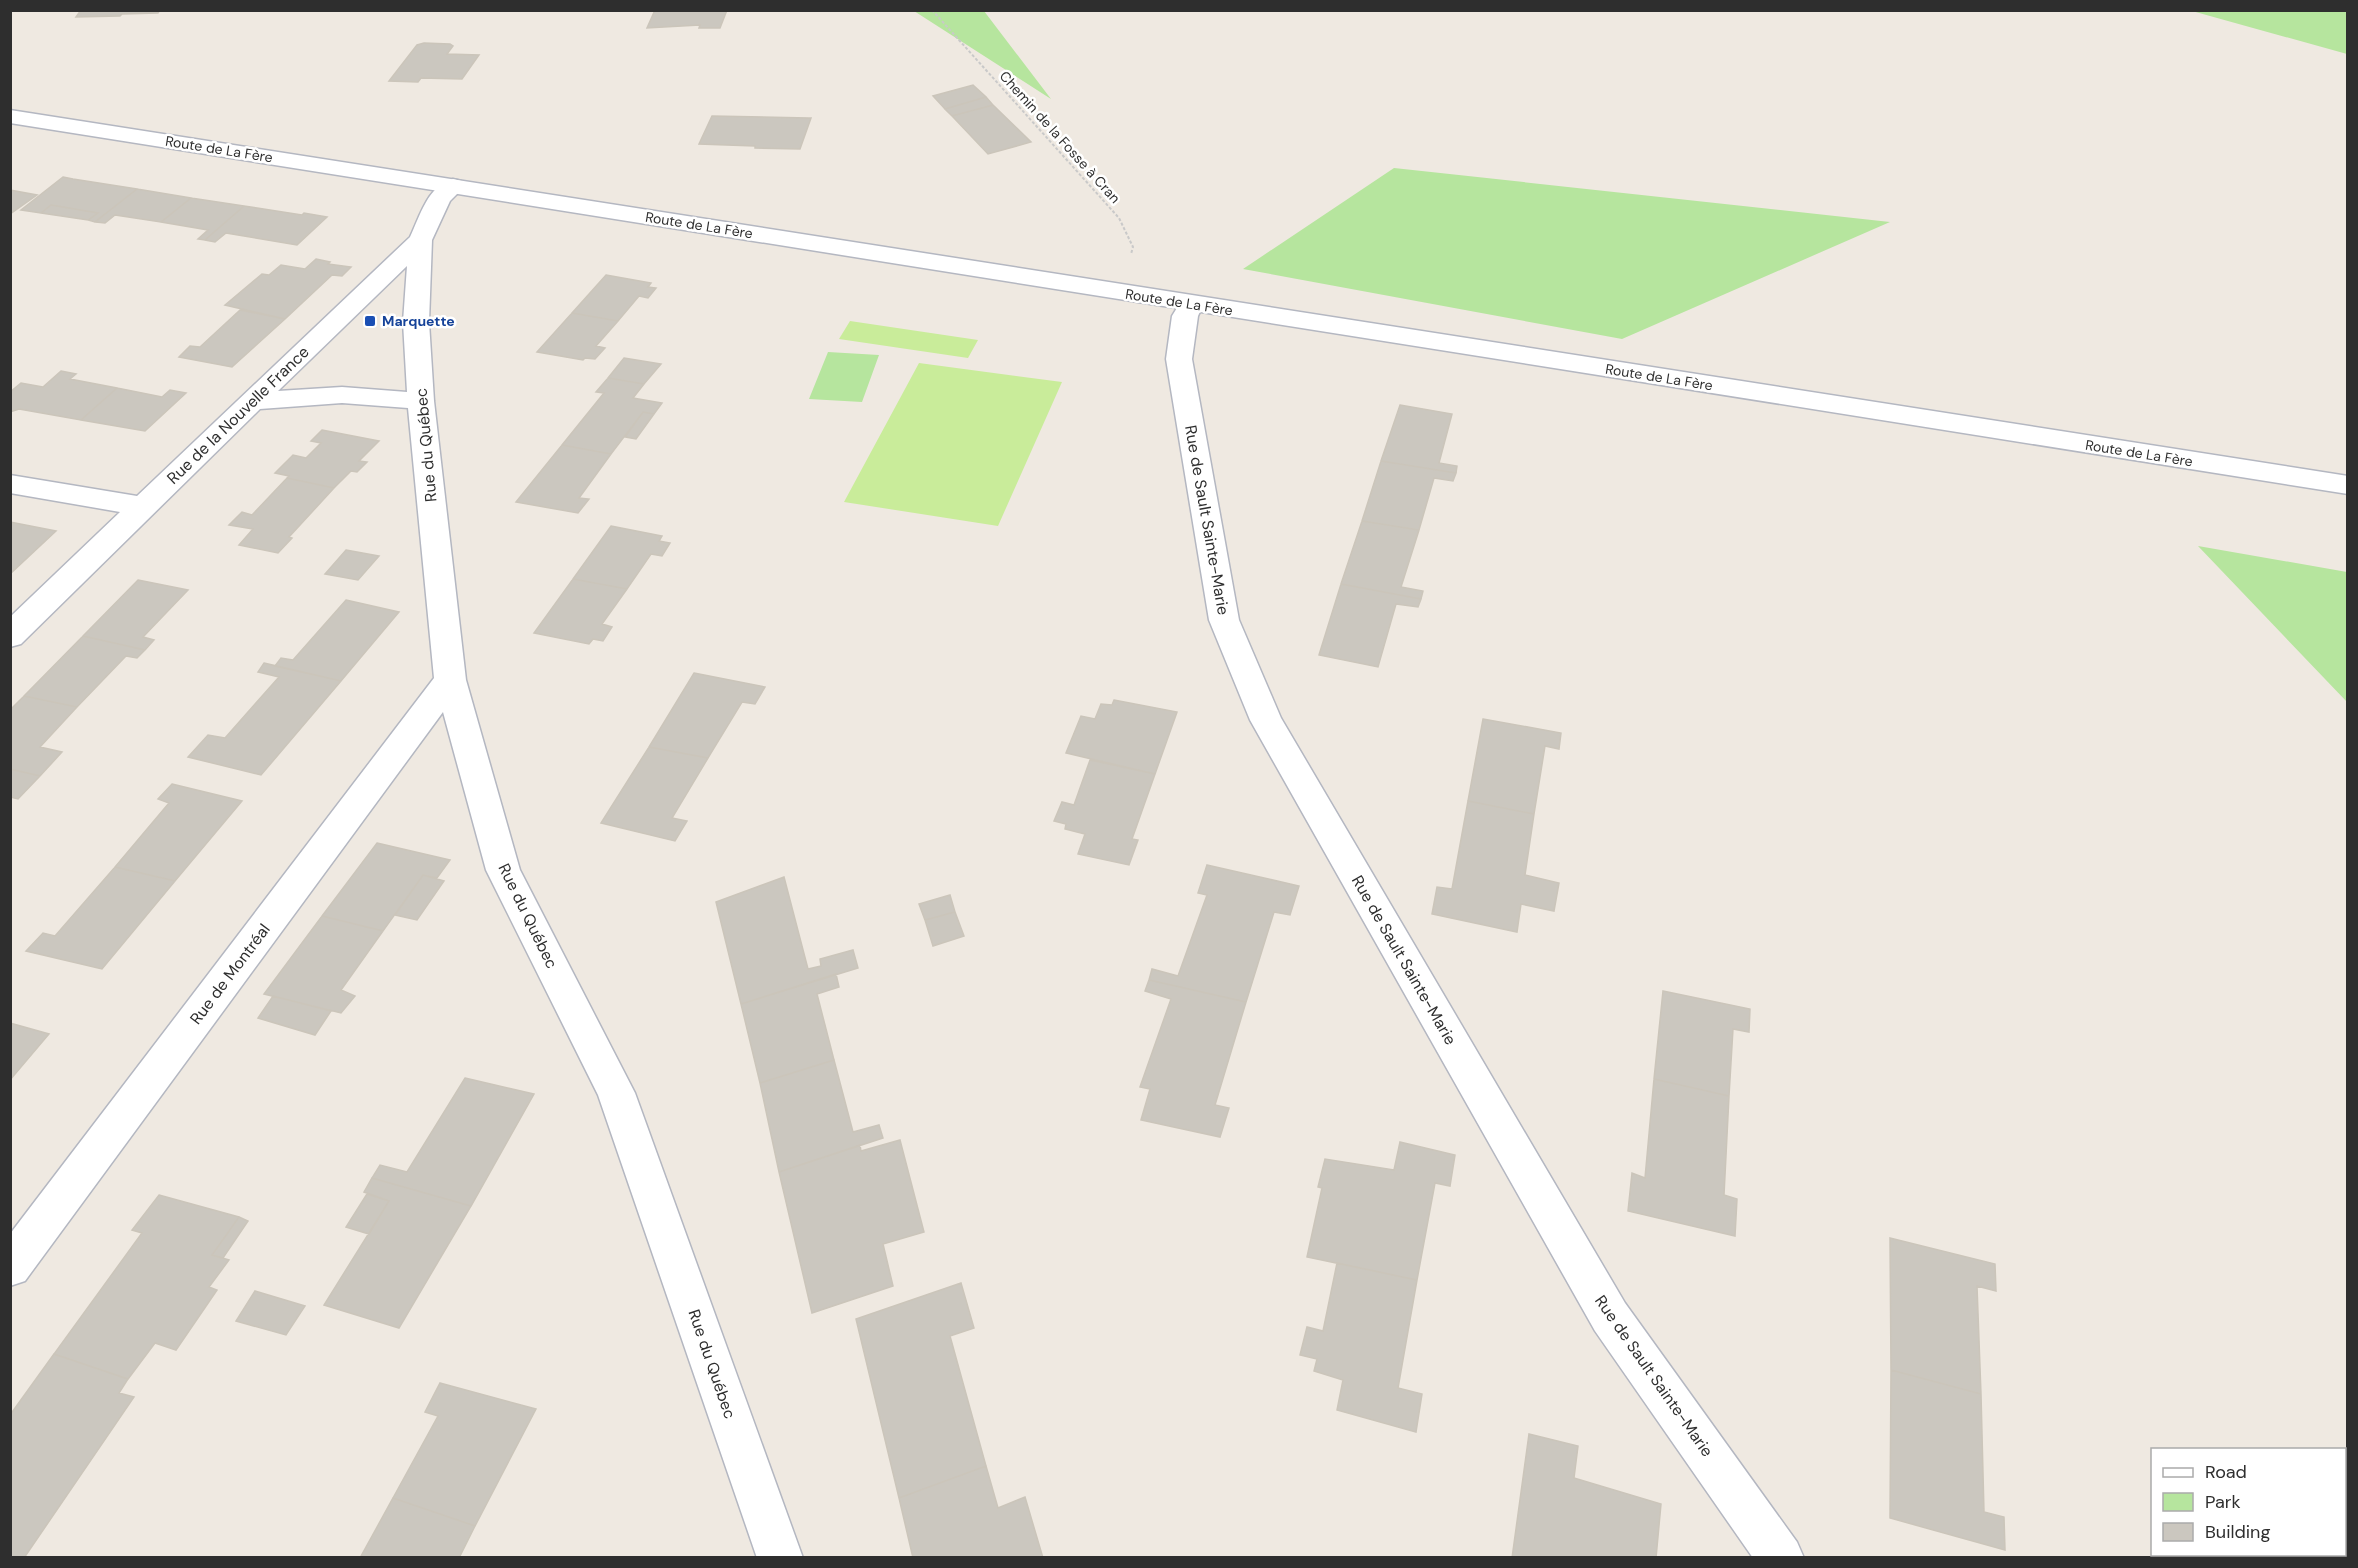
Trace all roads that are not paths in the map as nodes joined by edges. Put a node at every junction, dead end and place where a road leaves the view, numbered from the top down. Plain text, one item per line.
1 (10, 116) edge
2 (453, 186) junction
3 (420, 240) junction
4 (1192, 303) junction
5 (253, 401) junction
6 (421, 401) junction
7 (10, 484) edge
8 (2348, 485) edge
9 (143, 506) junction
10 (10, 636) edge
11 (450, 680) junction
12 (10, 1267) edge
13 (780, 1557) edge
14 (1781, 1557) edge

1 - 2 street, Route de La Fère
2 - 3 street, Rue de la Nouvelle France
2 - 4 street, Route de La Fère
3 - 5 street, Rue de la Nouvelle France
3 - 6 street, Rue du Québec
4 - 8 street, Route de La Fère
4 - 14 street, Rue de Sault Sainte-Marie
5 - 6 street
5 - 9 street, Rue de la Nouvelle France
6 - 11 street, Rue du Québec
7 - 9 street
9 - 10 street, Rue de la Nouvelle France
11 - 12 street, Rue de Montréal
11 - 13 street, Rue du Québec

